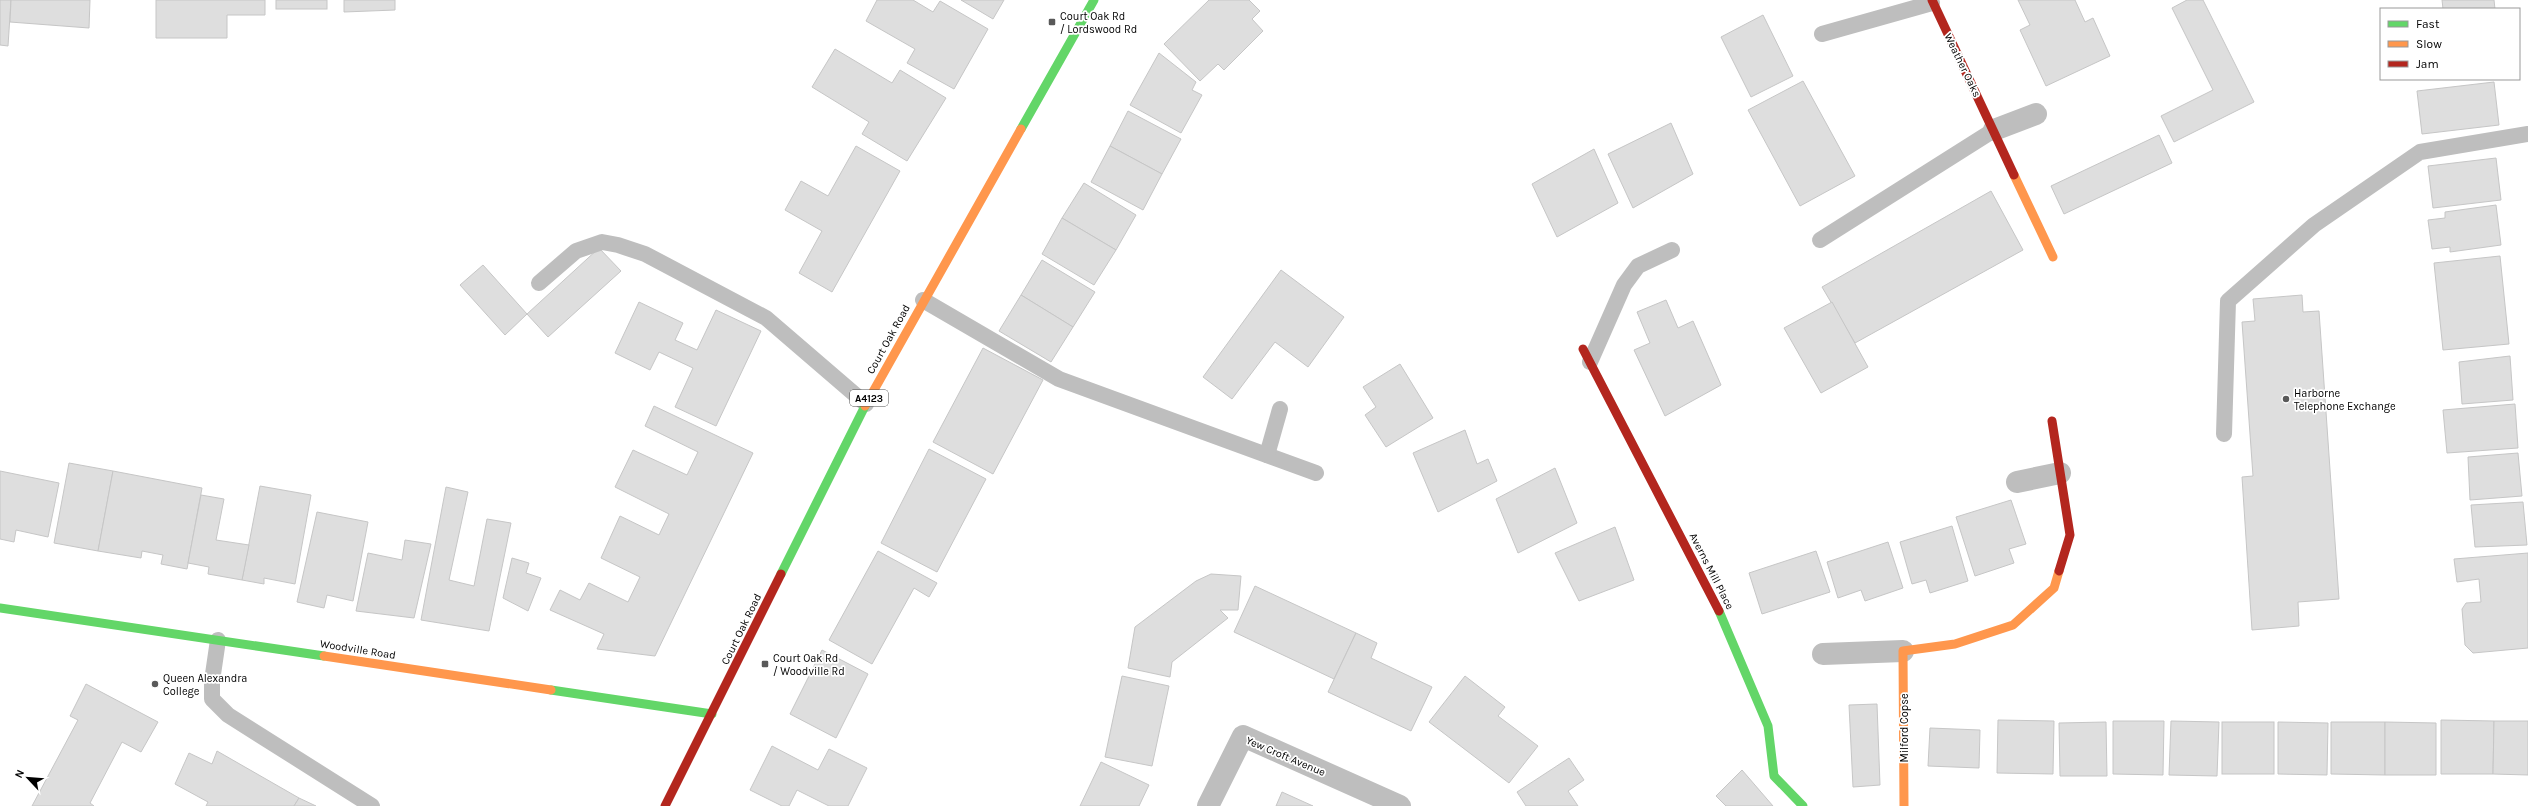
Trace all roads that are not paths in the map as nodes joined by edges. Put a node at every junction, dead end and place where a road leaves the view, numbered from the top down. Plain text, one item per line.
1 (1094, 0) edge
2 (1932, 2) edge
3 (1822, 34) dead end
4 (2036, 114) dead end
5 (1994, 130) junction
6 (2528, 134) edge
7 (1820, 240) dead end
8 (1672, 250) dead end
9 (2053, 257) dead end
10 (539, 283) dead end
11 (923, 300) junction
12 (1586, 356) joint
13 (866, 404) junction
14 (1280, 409) dead end
15 (2052, 421) dead end
16 (2224, 434) dead end
17 (1267, 455) junction
18 (1316, 473) dead end
19 (2060, 473) junction
20 (2017, 482) dead end
21 (0, 608) edge
22 (218, 640) junction
23 (1903, 651) junction
24 (1823, 654) dead end
25 (712, 714) junction
26 (372, 806) edge
27 (665, 806) edge
28 (1208, 806) edge
29 (1400, 806) edge
30 (1803, 806) edge
31 (1904, 806) edge

1 - 11 street, Court Oak Road / A4123
2 - 3 lane
2 - 5 street, Weather Oaks
4 - 5 street
5 - 7 lane
5 - 9 street, Weather Oaks
6 - 16 lane
8 - 12 lane
10 - 13 lane
11 - 13 street, Court Oak Road / A4123
11 - 17 lane
12 - 30 street, Averns Mill Place
13 - 25 street, Court Oak Road / A4123
14 - 17 lane
15 - 19 street
17 - 18 lane
19 - 20 street
19 - 23 street
21 - 22 street, Woodville Road
22 - 25 street, Woodville Road
22 - 26 lane
23 - 24 street
23 - 31 street, Milford Copse
25 - 27 street, Court Oak Road / A4123
28 - 29 street, Yew Croft Avenue

